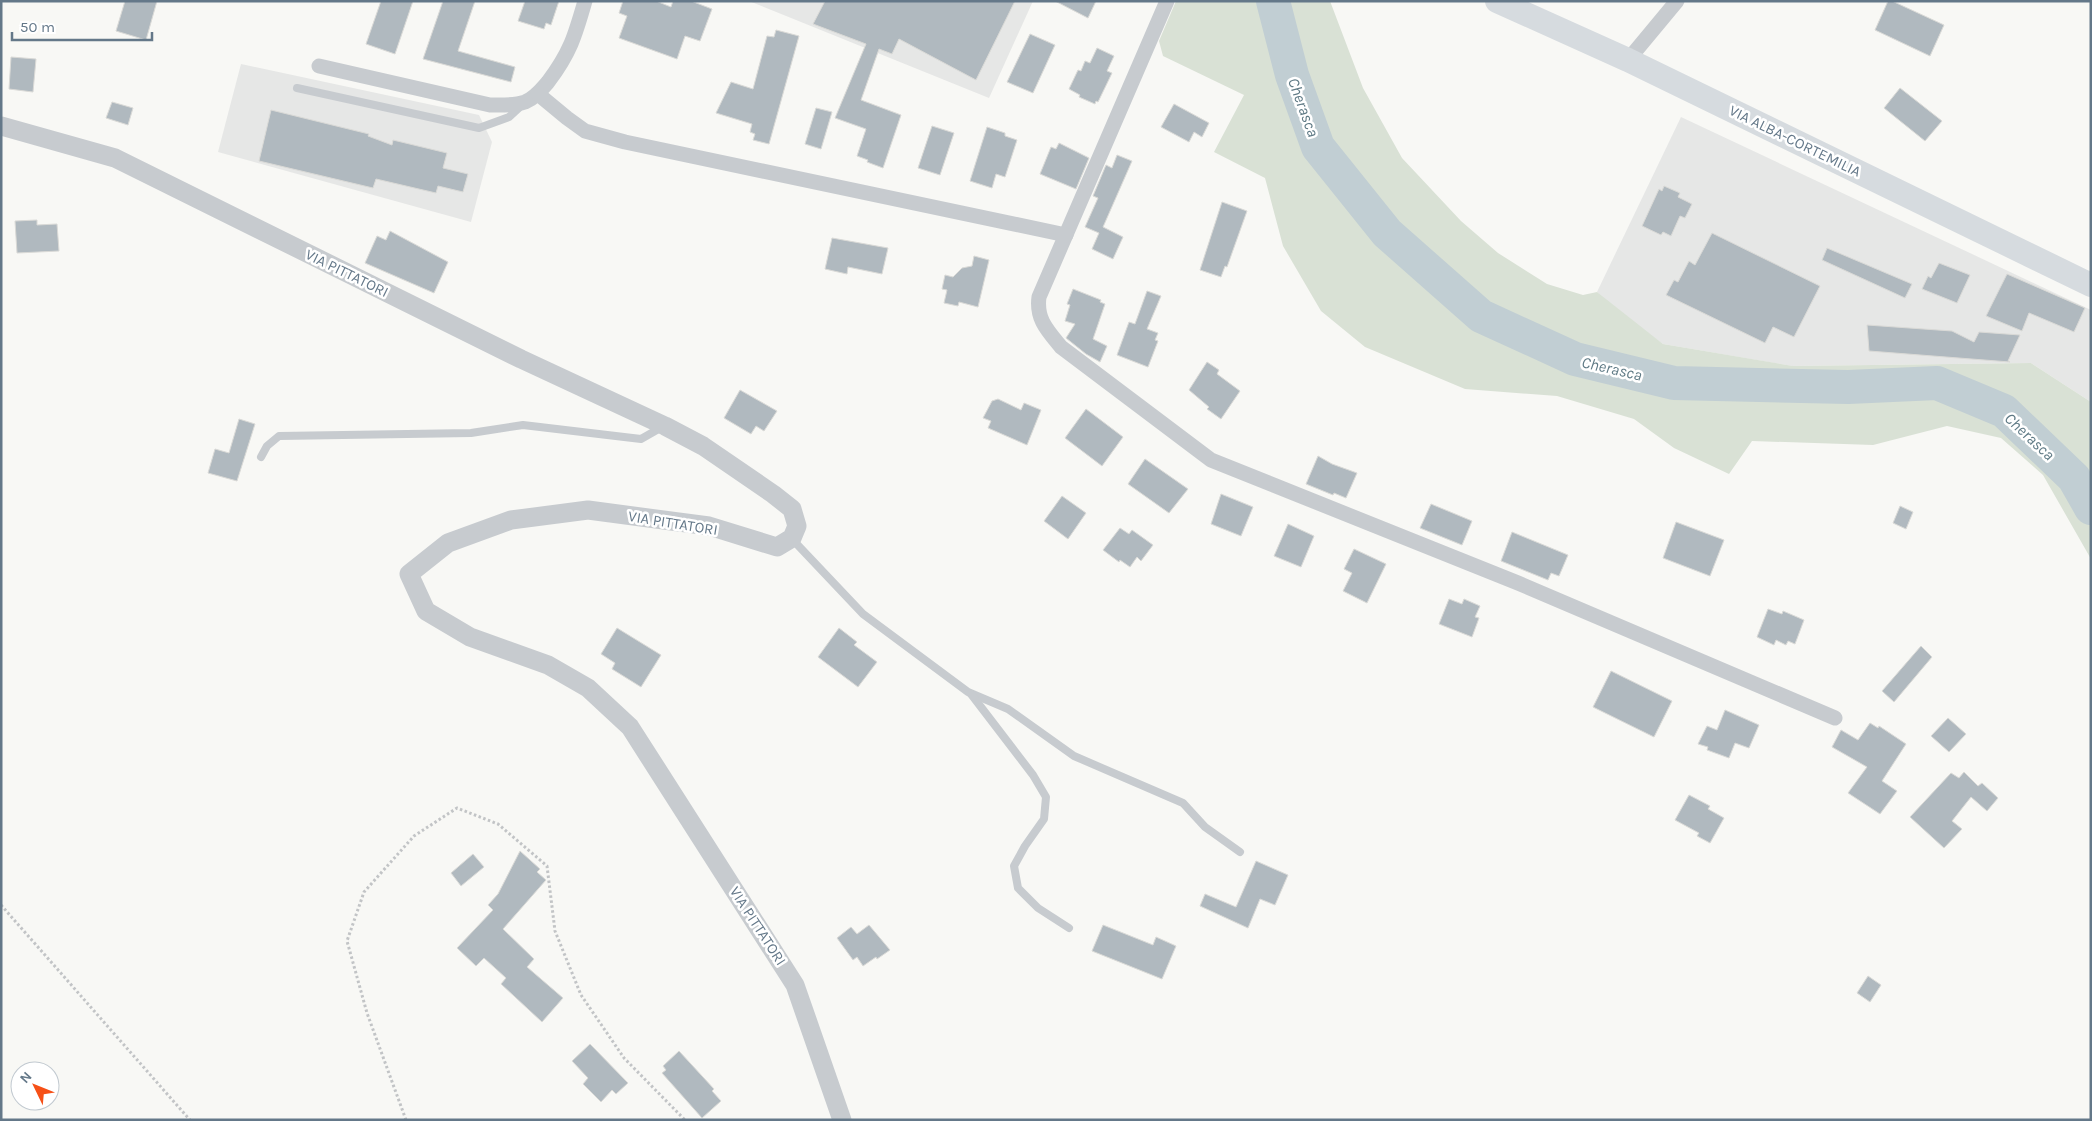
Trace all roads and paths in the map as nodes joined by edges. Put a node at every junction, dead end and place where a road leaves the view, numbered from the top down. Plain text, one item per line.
1 (585, 1) edge
2 (1167, 1) edge
3 (1497, 1) edge
4 (1676, 1) edge
5 (1628, 60) junction
6 (318, 66) dead end
7 (298, 88) dead end
8 (532, 98) junction
9 (1, 126) edge
10 (1066, 235) junction
11 (2091, 285) edge
12 (665, 426) junction
13 (261, 457) dead end
14 (792, 538) junction
15 (970, 693) junction
16 (1835, 718) dead end
17 (1240, 852) dead end
18 (1, 905) edge
19 (1070, 928) dead end
20 (190, 1120) edge
21 (406, 1120) edge
22 (685, 1120) edge
23 (842, 1120) edge

1 - 8 street
2 - 10 street
3 - 5 main road, VIA ALBA-CORTEMILIA
4 - 5 street
5 - 11 main road, VIA ALBA-CORTEMILIA
6 - 8 street
7 - 8 lane
8 - 10 street
9 - 12 street, VIA PITTATORI
10 - 16 street
12 - 13 lane
12 - 14 street, VIA PITTATORI
14 - 15 lane
14 - 23 street, VIA PITTATORI
15 - 17 lane
15 - 19 lane
18 - 20 path
21 - 22 path

